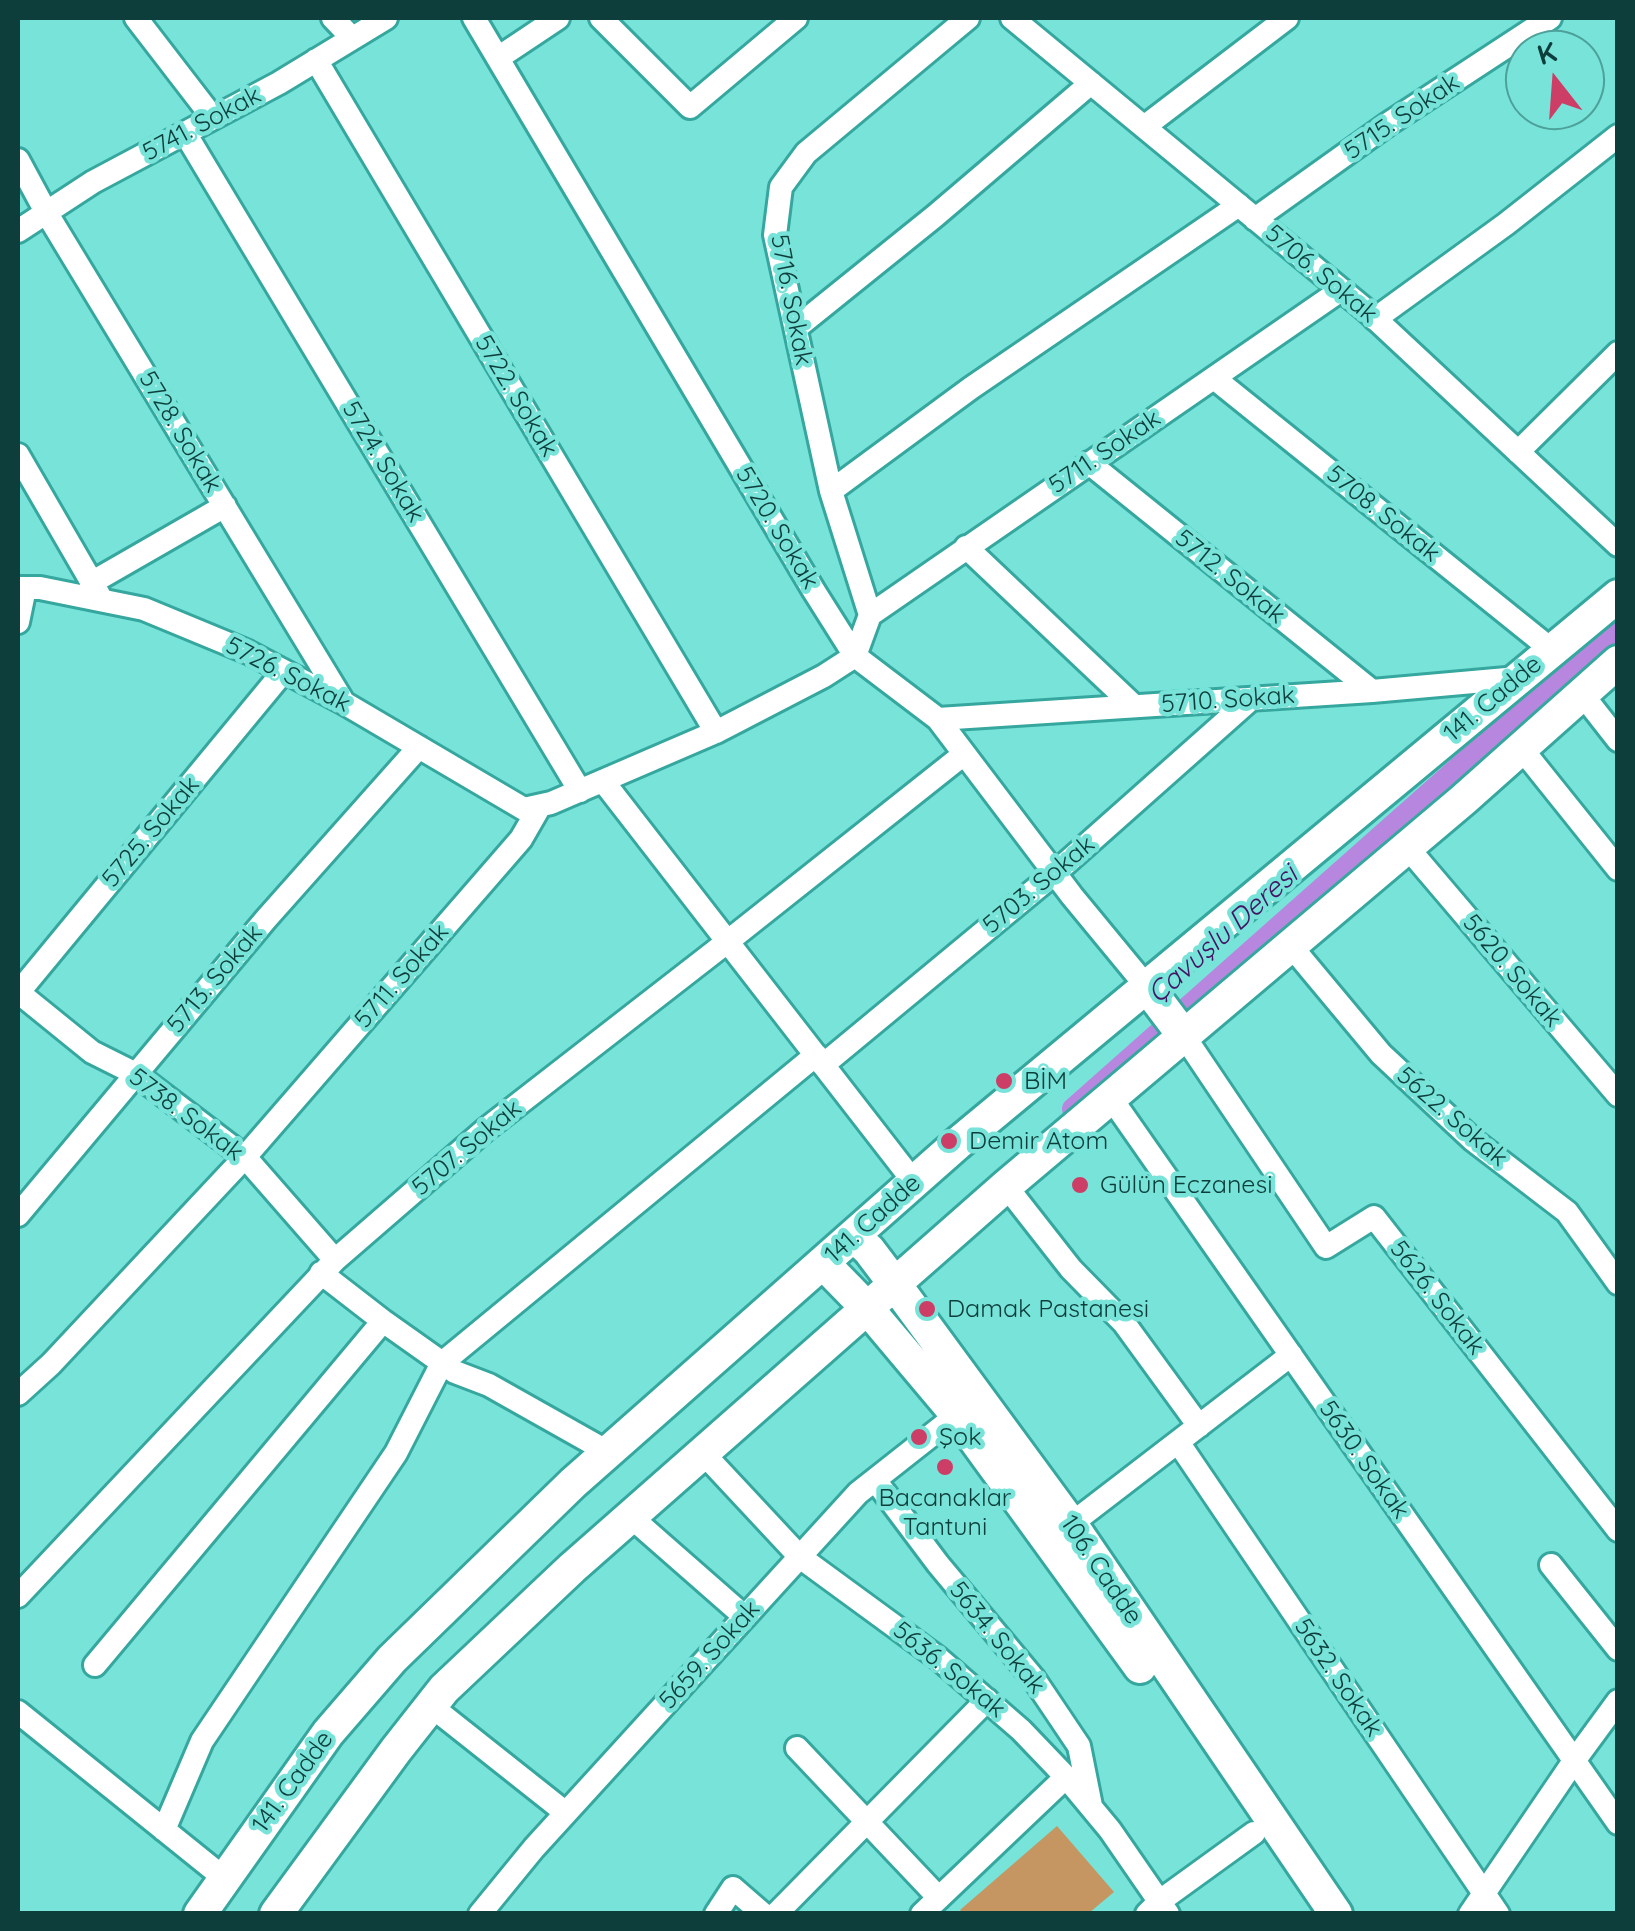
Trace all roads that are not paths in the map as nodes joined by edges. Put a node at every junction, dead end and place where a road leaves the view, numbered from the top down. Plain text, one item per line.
1 (136, 18) edge
2 (333, 18) edge
3 (386, 18) edge
4 (474, 18) edge
5 (558, 18) edge
6 (796, 18) edge
7 (968, 18) edge
8 (1012, 18) edge
9 (1287, 18) edge
10 (1550, 18) edge
11 (604, 19) edge
12 (352, 38) junction
13 (498, 58) junction
14 (316, 60) junction
15 (1091, 83) junction
16 (212, 118) junction
17 (1144, 127) junction
18 (185, 133) junction
19 (1618, 136) edge
20 (18, 160) edge
21 (46, 212) junction
22 (1247, 212) junction
23 (18, 231) edge
24 (1341, 290) junction
25 (1375, 319) junction
26 (796, 328) junction
27 (1618, 353) edge
28 (1214, 378) junction
29 (1518, 452) junction
30 (18, 455) edge
31 (1089, 463) junction
32 (831, 491) junction
33 (224, 506) junction
34 (1618, 544) edge
35 (966, 547) junction
36 (21, 588) edge
37 (96, 592) junction
38 (1618, 596) edge
39 (870, 615) junction
40 (18, 622) edge
41 (1552, 650) junction
42 (855, 656) junction
43 (1618, 662) edge
44 (284, 671) junction
45 (1518, 678) junction
46 (1372, 691) junction
47 (1582, 694) junction
48 (1251, 699) junction
49 (344, 702) junction
50 (1134, 706) junction
51 (938, 719) junction
52 (716, 732) junction
53 (1618, 740) edge
54 (419, 747) junction
55 (1522, 748) junction
56 (964, 754) junction
57 (603, 781) junction
58 (580, 791) junction
59 (540, 806) junction
60 (1407, 847) junction
61 (1618, 868) edge
62 (1056, 873) junction
63 (727, 942) junction
64 (1291, 946) junction
65 (1147, 988) junction
66 (22, 996) edge
67 (18, 1023) edge
68 (1183, 1036) junction
69 (819, 1060) junction
70 (136, 1074) junction
71 (1618, 1095) edge
72 (1111, 1098) junction
73 (245, 1157) junction
74 (914, 1182) junction
75 (1006, 1186) junction
76 (18, 1215) edge
77 (861, 1243) junction
78 (328, 1267) junction
79 (829, 1270) junction
80 (1618, 1283) edge
81 (894, 1284) junction
82 (867, 1308) junction
83 (383, 1321) junction
84 (1291, 1355) junction
85 (442, 1364) junction
86 (18, 1394) edge
87 (957, 1415) junction
88 (1199, 1426) junction
89 (1178, 1442) junction
90 (608, 1452) junction
91 (703, 1453) junction
92 (875, 1480) junction
93 (631, 1517) junction
94 (1071, 1524) junction
95 (1618, 1530) edge
96 (800, 1557) junction
97 (1552, 1565) dead end
98 (18, 1596) edge
99 (745, 1617) junction
100 (1618, 1649) edge
101 (95, 1665) dead end
102 (987, 1700) junction
103 (1618, 1701) edge
104 (431, 1706) junction
105 (18, 1712) edge
106 (796, 1748) dead end
107 (1574, 1760) junction
108 (1066, 1777) junction
109 (1092, 1809) junction
110 (566, 1813) junction
111 (867, 1821) junction
112 (1618, 1823) edge
113 (164, 1830) junction
114 (1254, 1833) junction
115 (224, 1878) junction
116 (1491, 1904) edge
117 (930, 1906) edge
118 (1158, 1909) edge
119 (200, 1914) edge
120 (276, 1914) edge
121 (480, 1914) edge
122 (716, 1914) edge
123 (763, 1914) edge
124 (776, 1914) edge
125 (1309, 1914) edge
126 (1336, 1914) edge
127 (1470, 1914) edge

1 - 16 street
2 - 12 street
3 - 12 street, 5741. Sokak
4 - 13 street, 5720. Sokak
5 - 13 street
6 - 11 street
7 - 26 street, 5716. Sokak
8 - 15 street, 5706. Sokak
9 - 17 street
10 - 22 street, 5715. Sokak
12 - 14 street, 5741. Sokak
13 - 42 street, 5720. Sokak
14 - 16 street, 5741. Sokak
14 - 52 street, 5722. Sokak
15 - 17 street, 5706. Sokak
15 - 26 street
16 - 18 street, 5741. Sokak
17 - 22 street, 5706. Sokak
18 - 21 street, 5741. Sokak
18 - 58 street, 5724. Sokak
19 - 25 street
20 - 21 street, 5728. Sokak
21 - 23 street, 5741. Sokak
21 - 33 street, 5728. Sokak
22 - 24 street, 5706. Sokak
22 - 32 street, 5715. Sokak
24 - 25 street, 5706. Sokak
24 - 28 street, 5711. Sokak
25 - 29 street, 5706. Sokak
26 - 32 street, 5716. Sokak
27 - 29 street
28 - 31 street, 5711. Sokak
28 - 41 street, 5708. Sokak
29 - 34 street, 5706. Sokak
30 - 37 street
31 - 35 street, 5711. Sokak
31 - 46 street, 5712. Sokak
32 - 39 street, 5716. Sokak
33 - 37 street
33 - 49 street, 5728. Sokak
35 - 39 street, 5711. Sokak
35 - 50 street
36 - 37 street, 5726. Sokak
36 - 40 street
37 - 44 street, 5726. Sokak
38 - 41 street, 141. Cadde
39 - 42 street
41 - 45 street, 141. Cadde
42 - 51 street, 5720. Sokak
42 - 52 street
43 - 47 street
44 - 49 street, 5726. Sokak
44 - 66 street, 5725. Sokak
45 - 46 street, 5710. Sokak
45 - 65 street, 141. Cadde
46 - 48 street, 5710. Sokak
47 - 53 street
47 - 55 street
48 - 50 street, 5710. Sokak
48 - 62 street, 5703. Sokak
49 - 54 street, 5726. Sokak
50 - 51 street, 5710. Sokak
51 - 56 street, 5720. Sokak
52 - 57 street
54 - 59 street, 5726. Sokak
54 - 70 street, 5713. Sokak
55 - 60 street
55 - 61 street
56 - 62 street, 5720. Sokak
56 - 63 street, 5707. Sokak
57 - 58 street
57 - 63 street
58 - 59 street
59 - 73 street, 5711. Sokak
60 - 64 street
60 - 71 street, 5620. Sokak
62 - 65 street, 5720. Sokak
62 - 69 street, 5703. Sokak
63 - 69 street
63 - 78 street, 5707. Sokak
64 - 68 street
64 - 80 street, 5622. Sokak
65 - 68 street
65 - 74 street, 141. Cadde
66 - 67 street, 5725. Sokak
66 - 70 street, 5738. Sokak
68 - 72 street
68 - 95 street, 5626. Sokak
69 - 74 street
69 - 85 street, 5703. Sokak
70 - 73 street, 5738. Sokak
70 - 76 street, 5713. Sokak
72 - 75 street
72 - 84 street, 5630. Sokak
73 - 78 street, 5738. Sokak
73 - 86 street, 5711. Sokak
74 - 77 street, 141. Cadde
75 - 81 street
75 - 88 street
77 - 79 street, 141. Cadde
77 - 81 street, 106. Cadde
78 - 83 street, 5738. Sokak
78 - 98 street, 5707. Sokak
79 - 82 street, 106. Cadde
79 - 90 street, 141. Cadde
81 - 82 street
81 - 94 street, 106. Cadde
82 - 87 street, 106. Cadde
82 - 91 street
83 - 85 street, 5738. Sokak
83 - 101 street
84 - 88 street
84 - 107 street, 5630. Sokak
85 - 90 street, 5738. Sokak
85 - 113 street
87 - 92 street, 5659. Sokak
87 - 114 street, 106. Cadde
88 - 89 street
89 - 94 street
89 - 116 street, 5632. Sokak
90 - 115 street, 141. Cadde
91 - 93 street
91 - 96 street, 5636. Sokak
92 - 96 street, 5659. Sokak
92 - 109 street, 5634. Sokak
93 - 99 street
93 - 104 street
94 - 126 street, 106. Cadde
96 - 99 street, 5659. Sokak
96 - 102 street, 5636. Sokak
97 - 100 street
99 - 110 street, 5659. Sokak
102 - 108 street, 5636. Sokak
102 - 111 street
103 - 107 street
104 - 110 street
104 - 120 street
105 - 113 street
106 - 111 street
107 - 112 street, 5630. Sokak
107 - 116 street
108 - 109 street, 5636. Sokak
108 - 117 street
109 - 118 street, 5636. Sokak
110 - 121 street, 5659. Sokak
111 - 117 street
111 - 124 street
113 - 115 street
114 - 118 street
114 - 125 street, 106. Cadde
115 - 119 street, 141. Cadde
116 - 127 street
122 - 123 street

